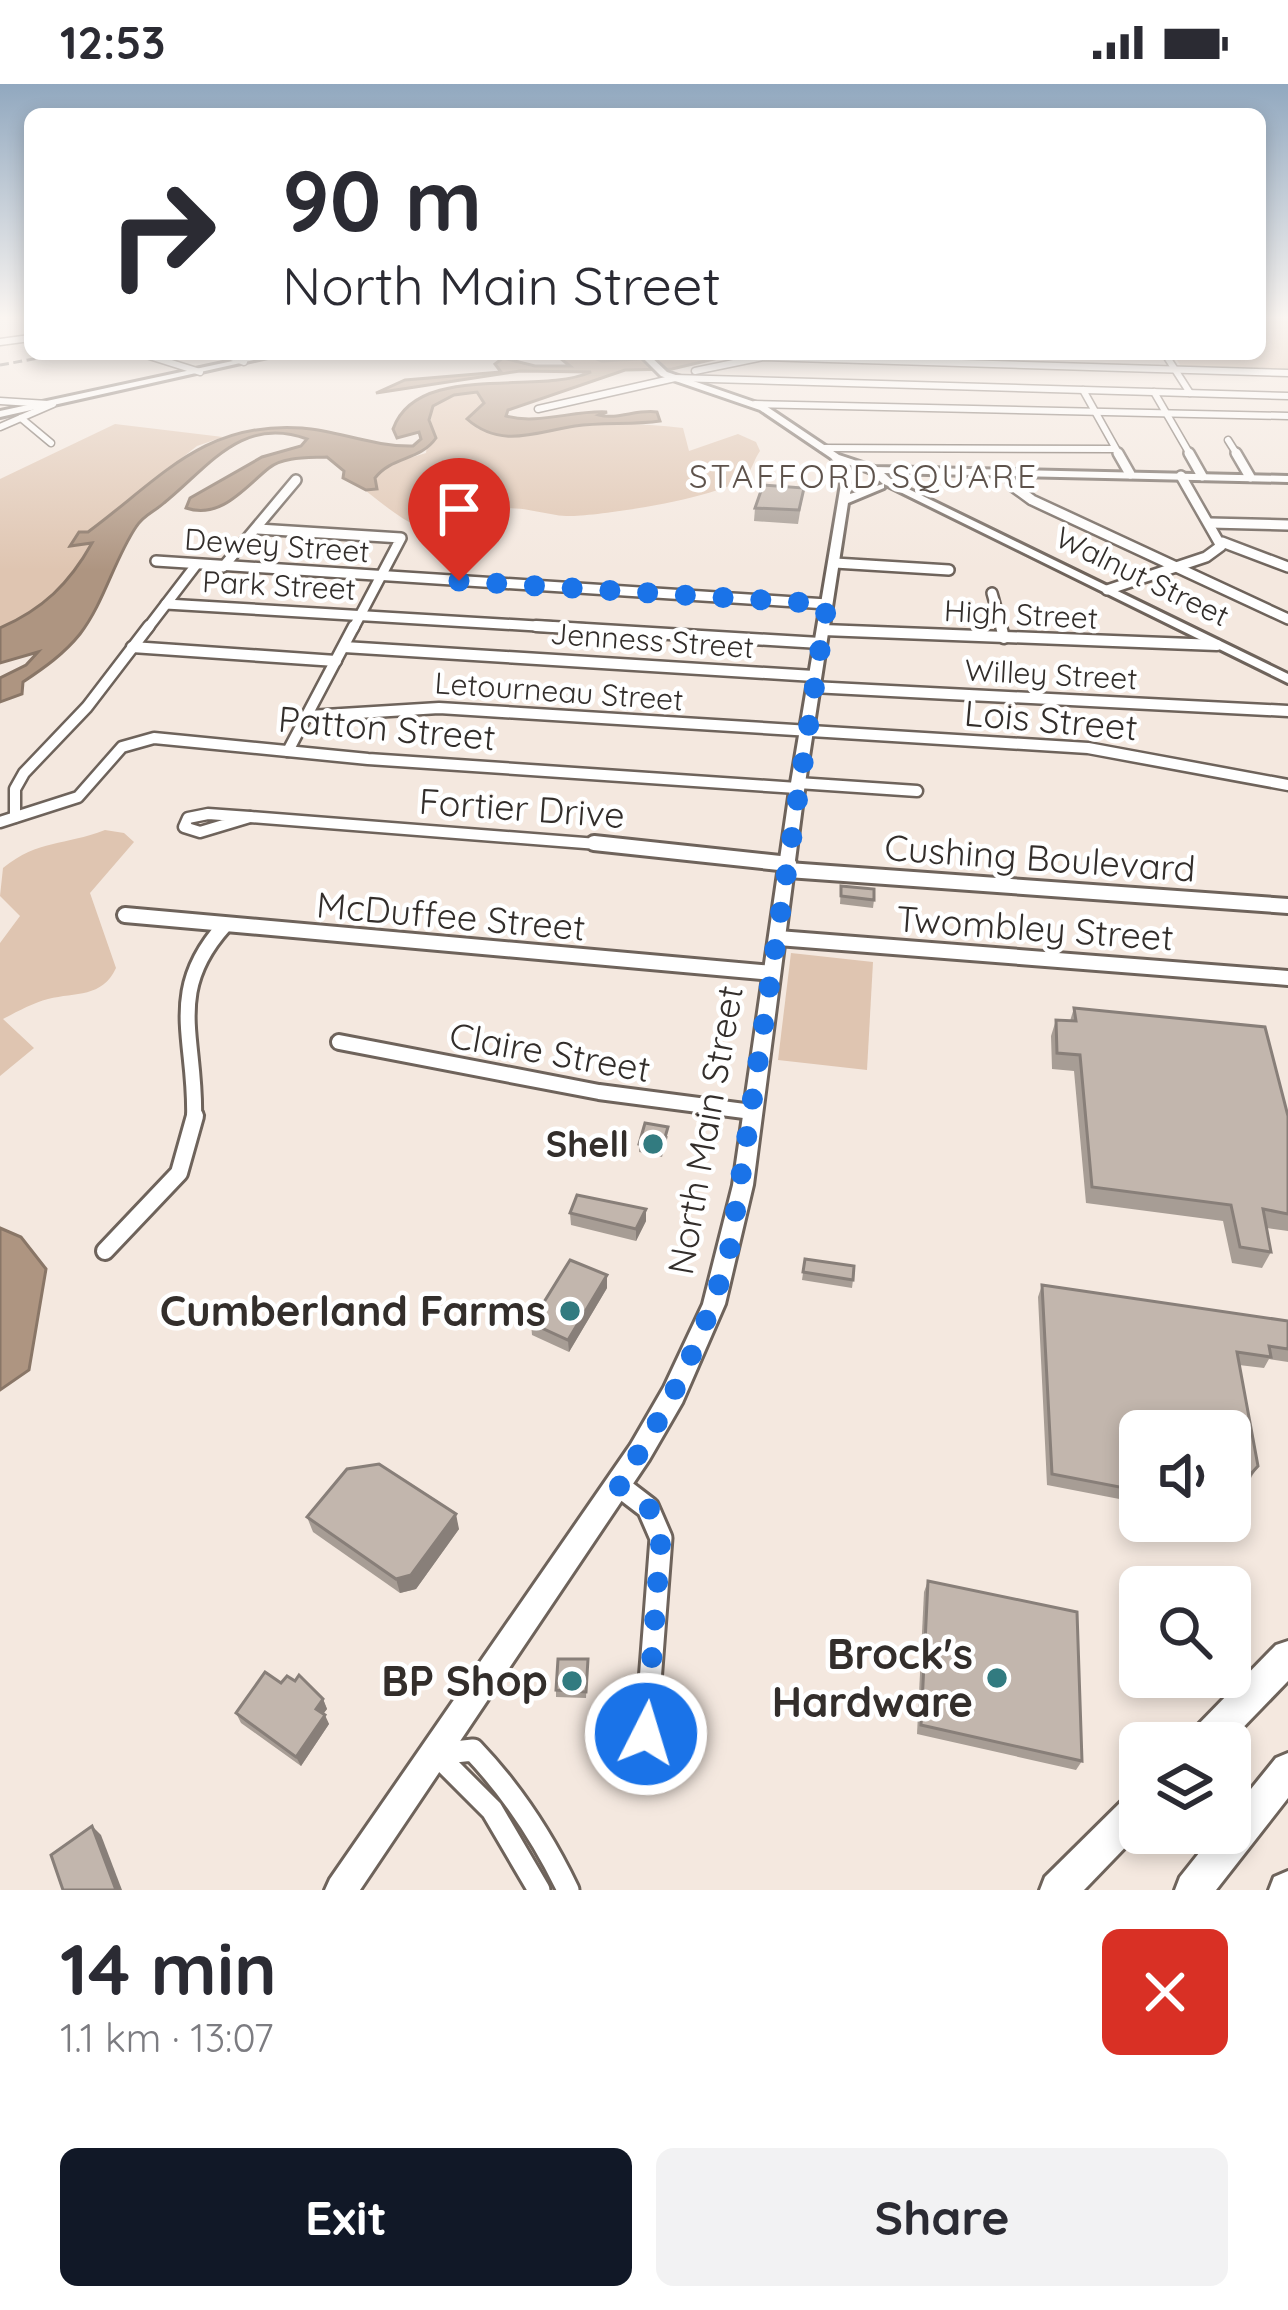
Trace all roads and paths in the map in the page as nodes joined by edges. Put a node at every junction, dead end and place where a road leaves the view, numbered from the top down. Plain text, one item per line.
1 (17, 401) edge
2 (65, 401) edge
3 (571, 401) edge
4 (747, 401) edge
5 (995, 401) edge
6 (1090, 401) edge
7 (1159, 401) edge
8 (53, 404) junction
9 (755, 404) junction
10 (538, 409) dead end
11 (997, 409) junction
12 (1096, 411) junction
13 (1165, 412) junction
14 (0, 415) edge
15 (1288, 416) edge
16 (21, 418) junction
17 (0, 428) edge
18 (1228, 440) dead end
19 (51, 443) dead end
20 (822, 448) junction
21 (1115, 449) junction
22 (835, 456) junction
23 (911, 469) junction
24 (1006, 470) junction
25 (1130, 474) junction
26 (848, 475) junction
27 (876, 476) junction
28 (1181, 476) junction
29 (1202, 476) junction
30 (1250, 477) junction
31 (1288, 478) edge
32 (296, 480) dead end
33 (843, 498) junction
34 (1210, 523) junction
35 (1288, 525) edge
36 (258, 529) junction
37 (1222, 542) junction
38 (155, 561) dead end
39 (835, 563) junction
40 (196, 565) junction
41 (223, 567) junction
42 (1176, 567) junction
43 (1288, 567) edge
44 (949, 570) dead end
45 (381, 577) junction
46 (1107, 590) junction
47 (992, 592) dead end
48 (166, 604) junction
49 (827, 604) junction
50 (362, 615) junction
51 (1288, 619) edge
52 (822, 636) junction
53 (1004, 638) junction
54 (1217, 645) junction
55 (132, 647) junction
56 (344, 647) junction
57 (336, 662) junction
58 (1281, 670) edge
59 (1288, 680) edge
60 (813, 681) junction
61 (1288, 711) edge
62 (309, 716) junction
63 (806, 733) junction
64 (288, 751) junction
65 (797, 785) junction
66 (1288, 785) edge
67 (917, 791) dead end
68 (15, 817) junction
69 (250, 817) dead end
70 (0, 822) edge
71 (788, 867) junction
72 (1288, 906) edge
73 (125, 915) dead end
74 (224, 926) junction
75 (778, 938) junction
76 (772, 973) junction
77 (1288, 978) edge
78 (339, 1042) dead end
79 (752, 1112) junction
80 (105, 1251) dead end
81 (618, 1485) junction
82 (1288, 1657) edge
83 (1225, 1722) edge
84 (646, 1734) dead end
85 (436, 1754) junction
86 (1288, 1769) edge
87 (1119, 1829) edge
88 (341, 1890) edge
89 (539, 1890) edge
90 (568, 1890) edge
91 (1058, 1890) edge
92 (1193, 1890) edge

1 - 8 street
2 - 8 main road
3 - 10 street
4 - 9 main road
5 - 11 street
6 - 12 street
7 - 13 street
8 - 14 main road
8 - 16 street
9 - 11 street
9 - 20 main road
11 - 12 street
12 - 13 street
12 - 21 street
13 - 15 street
13 - 29 street
16 - 17 street
16 - 19 street
18 - 30 street
20 - 21 street
20 - 22 main road
21 - 25 street
22 - 26 main road
22 - 27 main road
22 - 33 main road, North Main Street
23 - 24 main road
23 - 27 main road
23 - 27 main road
24 - 25 main road
24 - 42 street
25 - 28 main road
26 - 27 main road
26 - 33 main road, North Main Street
27 - 33 main road
27 - 46 main road, Walnut Street
28 - 29 main road
28 - 34 street
29 - 30 main road
30 - 31 main road
32 - 36 street
33 - 39 main road, North Main Street
34 - 35 street
34 - 37 street
36 - 41 street
36 - 45 street
37 - 42 street
37 - 43 street
38 - 40 street, Dewey Street
39 - 44 street
39 - 49 main road, North Main Street
40 - 41 street, Dewey Street
40 - 48 street
41 - 45 street, Dewey Street
42 - 46 street
42 - 51 street
45 - 49 street, Dewey Street
45 - 50 street
46 - 54 main road, Walnut Street
47 - 53 street
48 - 50 street, Park Street
48 - 55 street
49 - 52 main road, North Main Street
50 - 52 street, Park Street
50 - 56 street
52 - 53 street, High Street
52 - 60 main road, North Main Street
53 - 54 street, High Street
54 - 58 main road, Walnut Street
55 - 57 street
55 - 68 street
56 - 57 street
56 - 60 street, Jenness Street
57 - 62 street
58 - 59 main road, Walnut Street
60 - 61 street, Willey Street
60 - 63 main road, North Main Street
62 - 63 street, Letourneau Street
62 - 64 street
63 - 65 main road, North Main Street
63 - 66 street, Lois Street
64 - 65 street, Patton Street
64 - 68 street, Patton Street
65 - 67 street, Patton Street
65 - 71 main road, North Main Street
68 - 70 street, Patton Street
69 - 71 street, Fortier Drive
71 - 72 street, Cushing Boulevard
71 - 75 main road, North Main Street
73 - 74 street, McDuffee Street
74 - 76 street, McDuffee Street
74 - 80 street
75 - 76 main road, North Main Street
75 - 77 street, Twombley Street
76 - 79 main road, North Main Street
78 - 79 street, Claire Street
79 - 81 main road, North Main Street
81 - 84 street
81 - 85 main road, North Main Street
82 - 83 highway
85 - 88 main road, North Main Street
85 - 89 street
85 - 90 street
86 - 92 highway
87 - 91 highway

